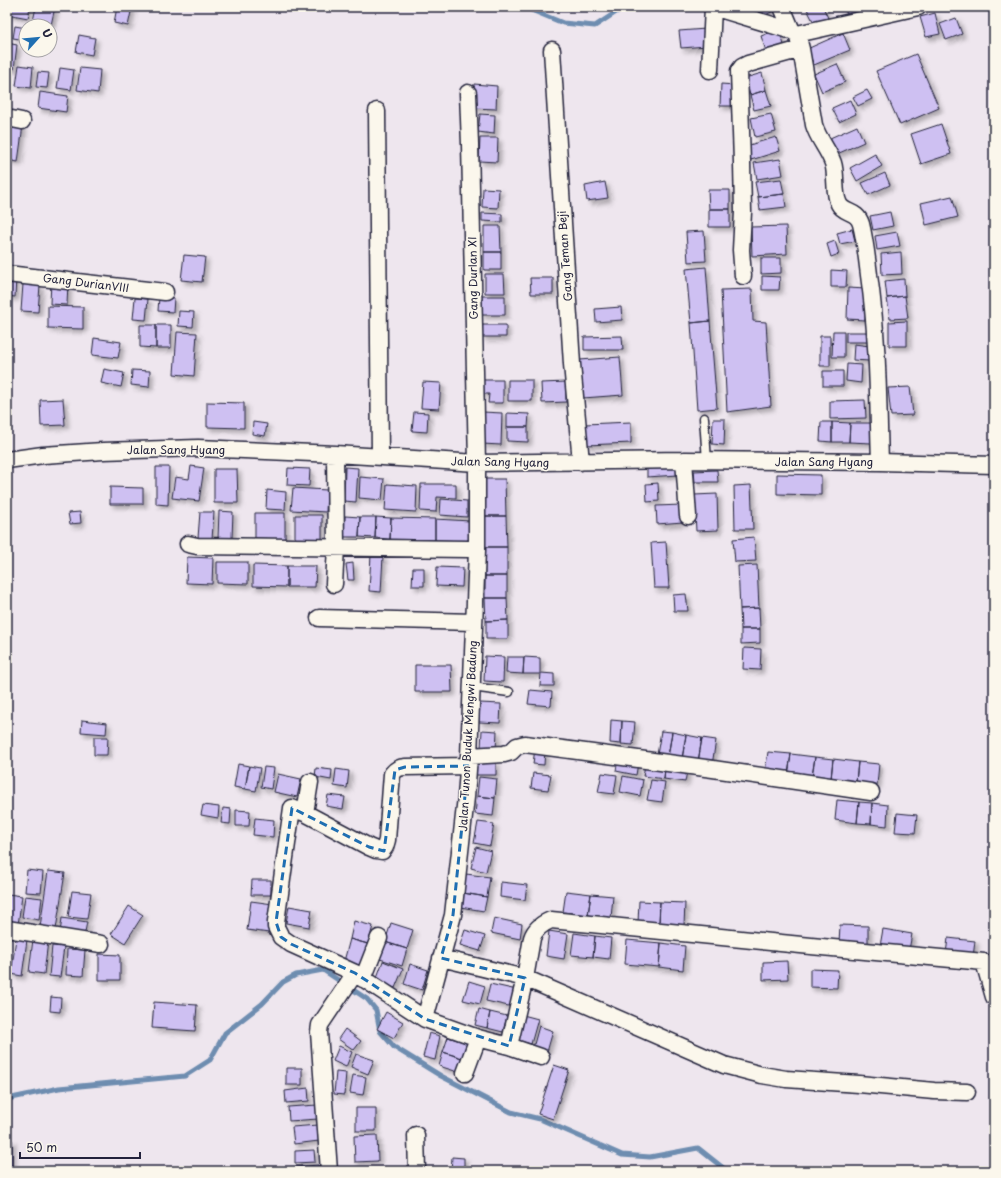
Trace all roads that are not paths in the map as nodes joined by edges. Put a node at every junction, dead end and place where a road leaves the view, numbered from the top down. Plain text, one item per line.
1 (713, 7) edge
2 (782, 7) edge
3 (918, 7) edge
4 (797, 38) junction
5 (552, 50) dead end
6 (710, 70) dead end
7 (468, 93) dead end
8 (377, 111) dead end
9 (7, 274) edge
10 (743, 276) dead end
11 (165, 292) dead end
12 (704, 418) dead end
13 (335, 454) junction
14 (380, 457) junction
15 (7, 460) edge
16 (684, 460) junction
17 (707, 461) junction
18 (581, 462) junction
19 (880, 462) junction
20 (477, 463) junction
21 (994, 465) edge
22 (688, 516) dead end
23 (188, 544) dead end
24 (336, 547) junction
25 (469, 549) dead end
26 (334, 584) dead end
27 (318, 618) dead end
28 (474, 622) junction
29 (472, 687) junction
30 (509, 692) dead end
31 (468, 761) junction
32 (310, 782) dead end
33 (871, 792) dead end
34 (305, 812) junction
35 (7, 929) edge
36 (379, 938) dead end
37 (101, 944) dead end
38 (442, 958) junction
39 (356, 977) junction
40 (525, 978) junction
41 (994, 997) edge
42 (425, 1019) junction
43 (478, 1038) junction
44 (509, 1046) junction
45 (541, 1057) dead end
46 (465, 1073) dead end
47 (967, 1092) dead end
48 (416, 1135) dead end
49 (328, 1171) edge
50 (417, 1171) edge

1 - 4 street
1 - 6 street
2 - 4 street
3 - 4 street
4 - 10 street
4 - 19 street
5 - 18 street, Gang Teman Beji
7 - 20 street, Gang DurIan XI
8 - 14 street
9 - 11 street, Gang DurianVIII
12 - 17 lane
13 - 14 street, Jalan Sang Hyang
13 - 15 street, Jalan Sang Hyang
13 - 24 street
14 - 20 street, Jalan Sang Hyang
16 - 17 street, Jalan Sang Hyang
16 - 18 street, Jalan Sang Hyang
16 - 22 street
17 - 19 street, Jalan Sang Hyang
18 - 20 street, Jalan Sang Hyang
19 - 21 street, Jalan Sang Hyang
20 - 28 street, Jalan Tunon Buduk Mengwi Badung
23 - 24 street
24 - 25 street
24 - 26 street
27 - 28 street
28 - 29 street, Jalan Tunon Buduk Mengwi Badung
29 - 30 lane
29 - 31 street, Jalan Tunon Buduk Mengwi Badung
31 - 33 street
31 - 34 street
31 - 38 street, Jalan Tunon Buduk Mengwi Badung
32 - 34 street
34 - 39 street
35 - 37 street
36 - 39 street
38 - 40 street
38 - 42 street, Jalan Tunon Buduk Mengwi Badung
39 - 42 street
39 - 49 street
40 - 41 street
40 - 44 street
40 - 47 street
42 - 43 street
43 - 44 street
43 - 46 street
44 - 45 street
48 - 50 street

